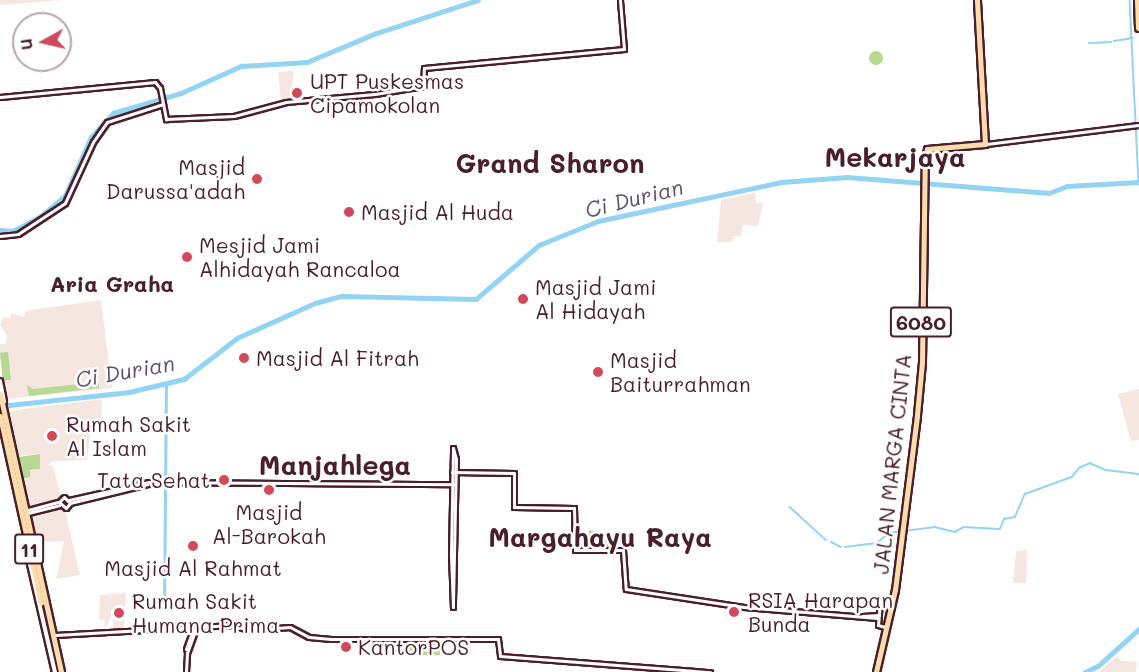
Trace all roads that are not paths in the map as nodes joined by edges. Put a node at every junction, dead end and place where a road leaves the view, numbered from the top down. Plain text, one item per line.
1 (620, 0) edge
2 (978, 0) edge
3 (1138, 0) edge
4 (1139, 28) edge
5 (0, 97) edge
6 (163, 103) junction
7 (1137, 125) edge
8 (985, 144) junction
9 (0, 236) edge
10 (0, 381) edge
11 (0, 394) edge
12 (3, 402) junction
13 (3, 412) edge
14 (1, 429) edge
15 (454, 472) junction
16 (453, 484) junction
17 (22, 492) junction
18 (69, 502) junction
19 (59, 504) junction
20 (28, 511) junction
21 (35, 544) junction
22 (33, 552) junction
23 (892, 603) junction
24 (45, 608) junction
25 (50, 614) junction
26 (879, 616) junction
27 (196, 626) junction
28 (887, 628) junction
29 (55, 634) junction
30 (59, 672) edge
31 (185, 672) edge
32 (710, 672) edge
33 (876, 672) edge

1 - 6 street
2 - 8 main road
3 - 4 highway
5 - 6 street
6 - 9 street
7 - 8 street
8 - 23 main road, JALAN MARGA CINTA / 6080
10 - 12 main road
11 - 12 main road, 11
12 - 13 main road, 11
13 - 14 main road, 11
13 - 17 main road, 11
14 - 30 main road, 11
15 - 15 street
15 - 16 street
15 - 26 street
16 - 16 street
16 - 18 street
17 - 20 main road
17 - 22 main road, 11
18 - 19 street
18 - 19 street
19 - 20 street
20 - 21 main road
21 - 22 main road
21 - 25 main road
22 - 24 main road, 11
23 - 26 street
23 - 28 main road, JALAN MARGA CINTA / 6080
24 - 25 main road
24 - 30 main road, 11
25 - 29 main road
26 - 28 street
27 - 29 street
27 - 31 street
27 - 32 street
28 - 33 main road, JALAN MARGA CINTA / 6080
29 - 30 main road

